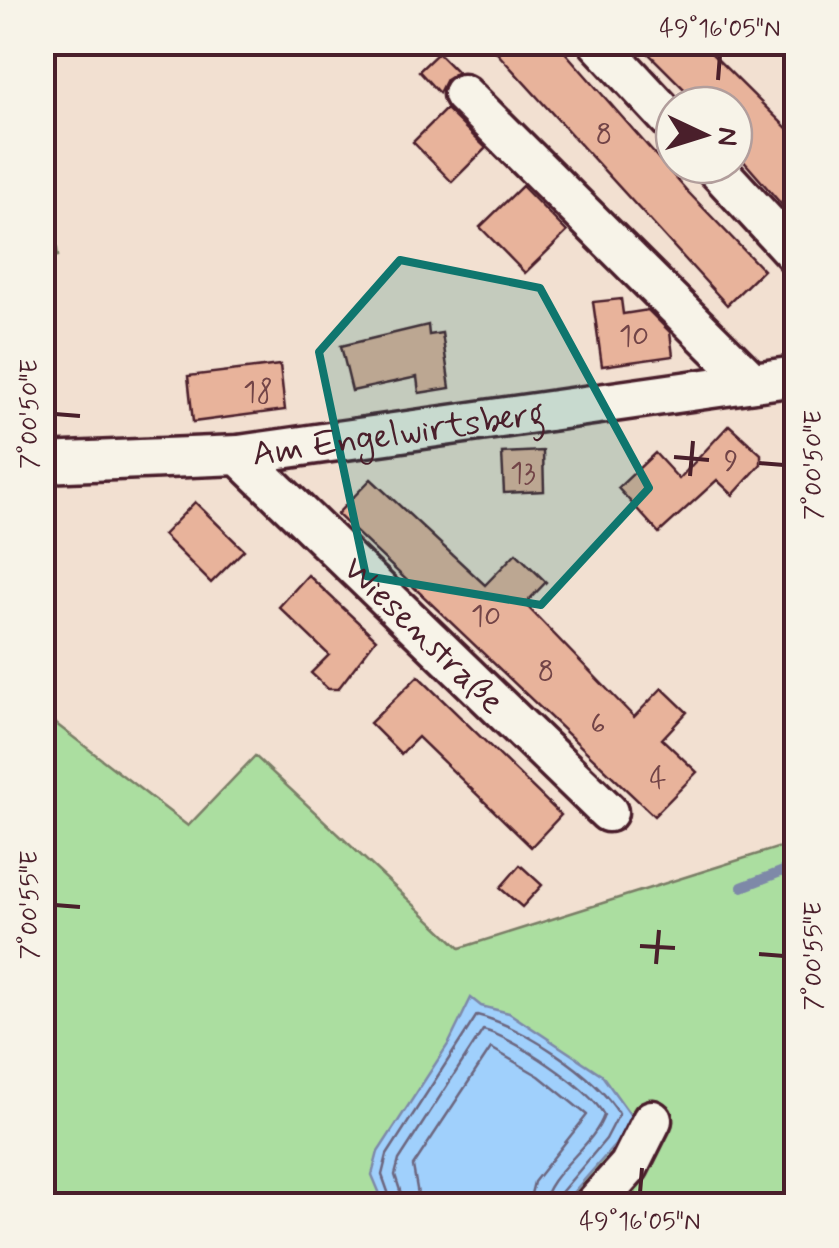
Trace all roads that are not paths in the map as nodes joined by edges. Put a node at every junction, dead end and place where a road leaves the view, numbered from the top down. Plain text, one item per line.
1 (598, 42) edge
2 (464, 94) dead end
3 (654, 102) edge
4 (731, 185) edge
5 (796, 255) edge
6 (796, 376) edge
7 (752, 382) junction
8 (239, 454) junction
9 (42, 464) edge
10 (608, 812) dead end
11 (652, 1120) dead end
12 (593, 1206) edge

1 - 3 street
2 - 7 street
4 - 5 street
6 - 7 street, Am Engelwirtsberg
7 - 8 street, Am Engelwirtsberg
8 - 9 street, Am Engelwirtsberg
8 - 10 street, Wiesenstraße
11 - 12 street

